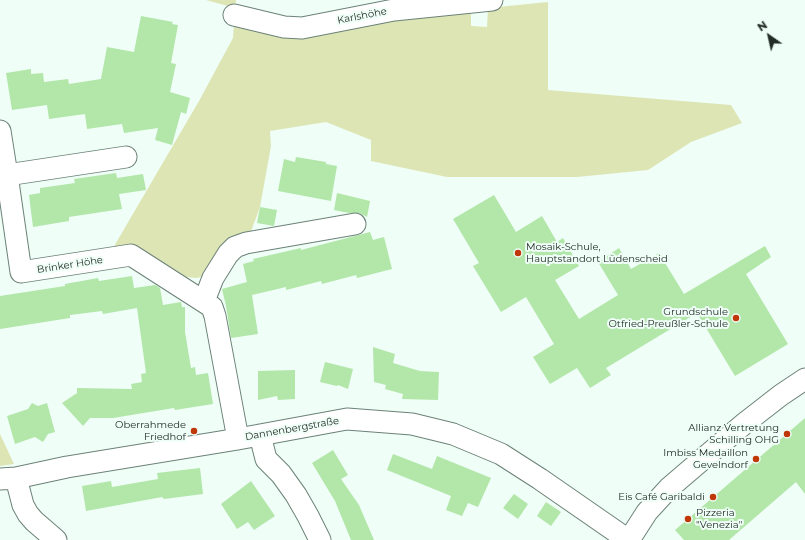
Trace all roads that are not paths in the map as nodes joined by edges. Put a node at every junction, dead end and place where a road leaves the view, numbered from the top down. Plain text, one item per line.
1 (492, 0) edge
2 (234, 14) dead end
3 (0, 132) edge
4 (126, 158) dead end
5 (7, 175) junction
6 (355, 224) dead end
7 (204, 302) junction
8 (805, 379) edge
9 (260, 435) junction
10 (238, 439) junction
11 (8, 478) edge
12 (56, 540) edge
13 (320, 540) edge
14 (628, 540) edge

1 - 2 street, Karlshöhe
3 - 5 street, Brinker Höhe
4 - 5 street
5 - 7 street, Brinker Höhe
6 - 7 street
7 - 10 street, Brinker Höhe
8 - 14 street
9 - 10 street, Dannenbergstraße
9 - 13 street
9 - 14 street, Dannenbergstraße
10 - 11 street, Dannenbergstraße
11 - 12 street

